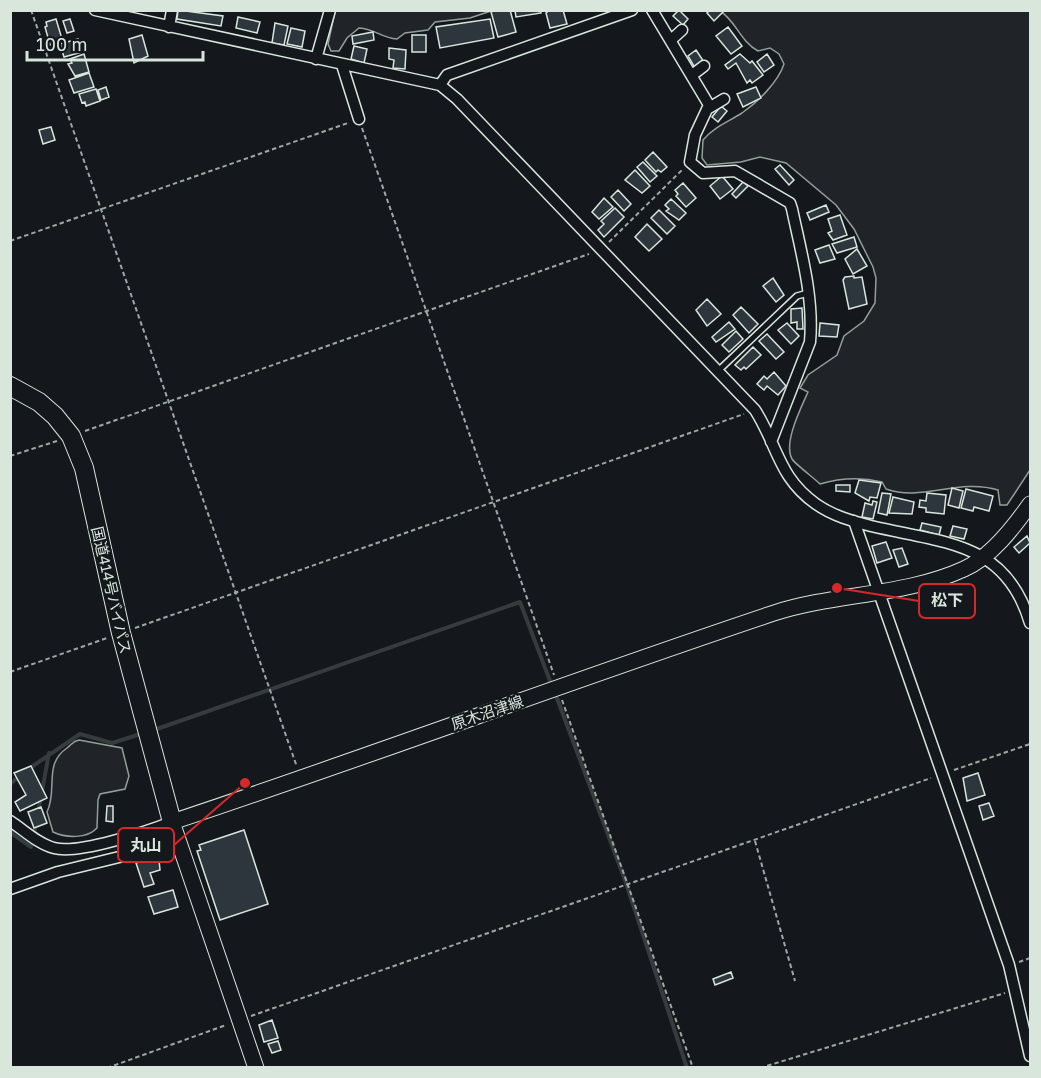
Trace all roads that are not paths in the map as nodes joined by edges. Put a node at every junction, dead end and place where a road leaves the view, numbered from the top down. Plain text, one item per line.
1 (95, 10) edge
2 (172, 10) edge
3 (330, 10) edge
4 (632, 10) edge
5 (652, 10) edge
6 (169, 27) junction
7 (682, 30) dead end
8 (671, 40) junction
9 (316, 59) junction
10 (342, 65) junction
11 (704, 66) dead end
12 (692, 75) junction
13 (440, 85) junction
14 (724, 99) dead end
15 (709, 108) junction
16 (359, 119) road end
17 (808, 293) junction
18 (718, 371) junction
19 (10, 386) edge
20 (771, 442) junction
21 (1030, 504) edge
22 (854, 521) junction
23 (982, 556) junction
24 (877, 591) junction
25 (1030, 623) edge
26 (10, 821) edge
27 (172, 822) junction
28 (10, 889) edge
29 (1030, 1056) edge
30 (256, 1068) edge

1 - 6 street
2 - 6 street
3 - 9 street
4 - 13 street
5 - 8 street
6 - 9 street
7 - 8 street
8 - 12 street
9 - 10 street
10 - 13 street
10 - 16 street
11 - 12 street
12 - 15 street
13 - 18 street
14 - 15 street
15 - 17 street
17 - 18 lane
17 - 20 street
18 - 20 street
19 - 27 highway, 国道414号バイパス
20 - 22 street
21 - 23 main road, 原木沼津線
22 - 23 street
22 - 24 street
23 - 24 main road, 原木沼津線
23 - 25 street
24 - 27 main road, 原木沼津線
24 - 29 street
26 - 27 street
27 - 28 street
27 - 30 main road

